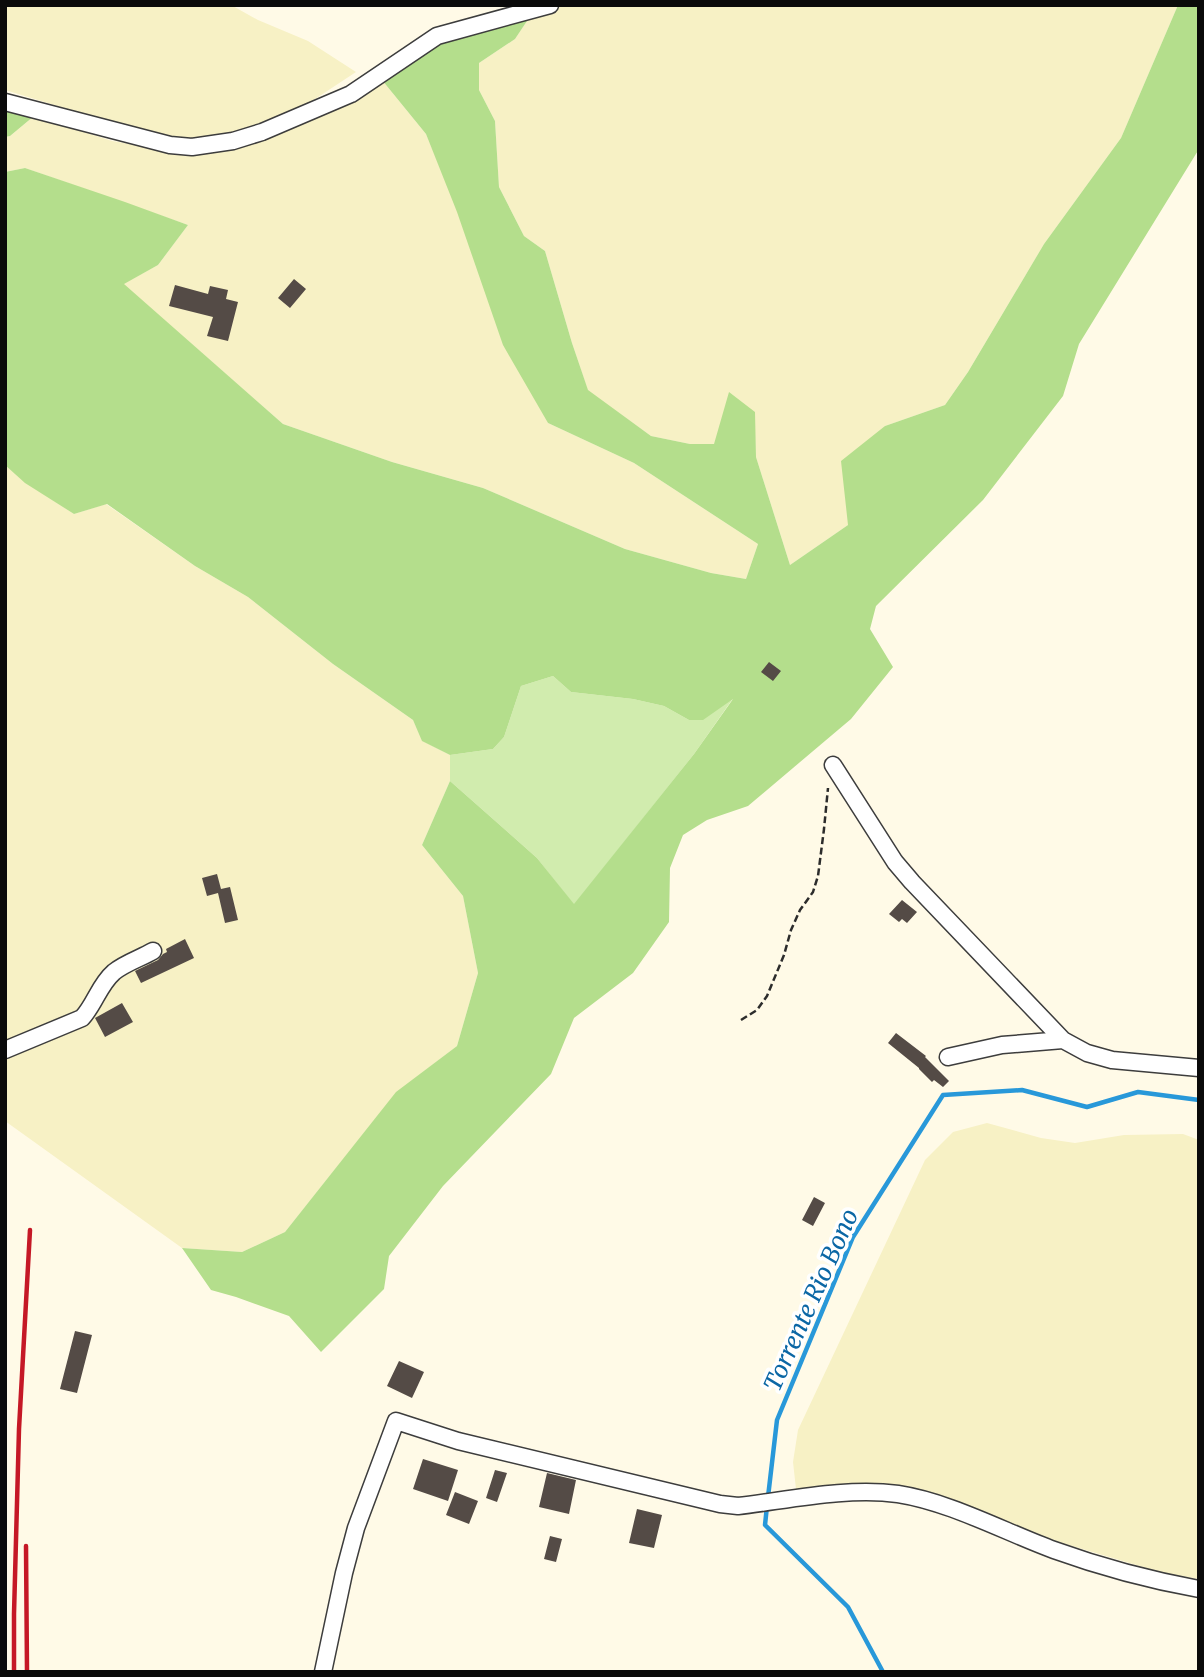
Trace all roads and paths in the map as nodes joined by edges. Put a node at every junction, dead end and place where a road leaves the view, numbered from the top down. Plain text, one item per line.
1 (550, 5) edge
2 (5, 103) edge
3 (833, 765) joint
4 (153, 951) dead end
5 (741, 1020) dead end
6 (1063, 1040) junction
7 (5, 1050) edge
8 (947, 1057) dead end
9 (1199, 1068) edge
10 (1199, 1589) edge
11 (323, 1672) edge

1 - 2 street
3 - 5 path
3 - 6 street
4 - 7 street
6 - 8 street
6 - 9 street
10 - 11 street

